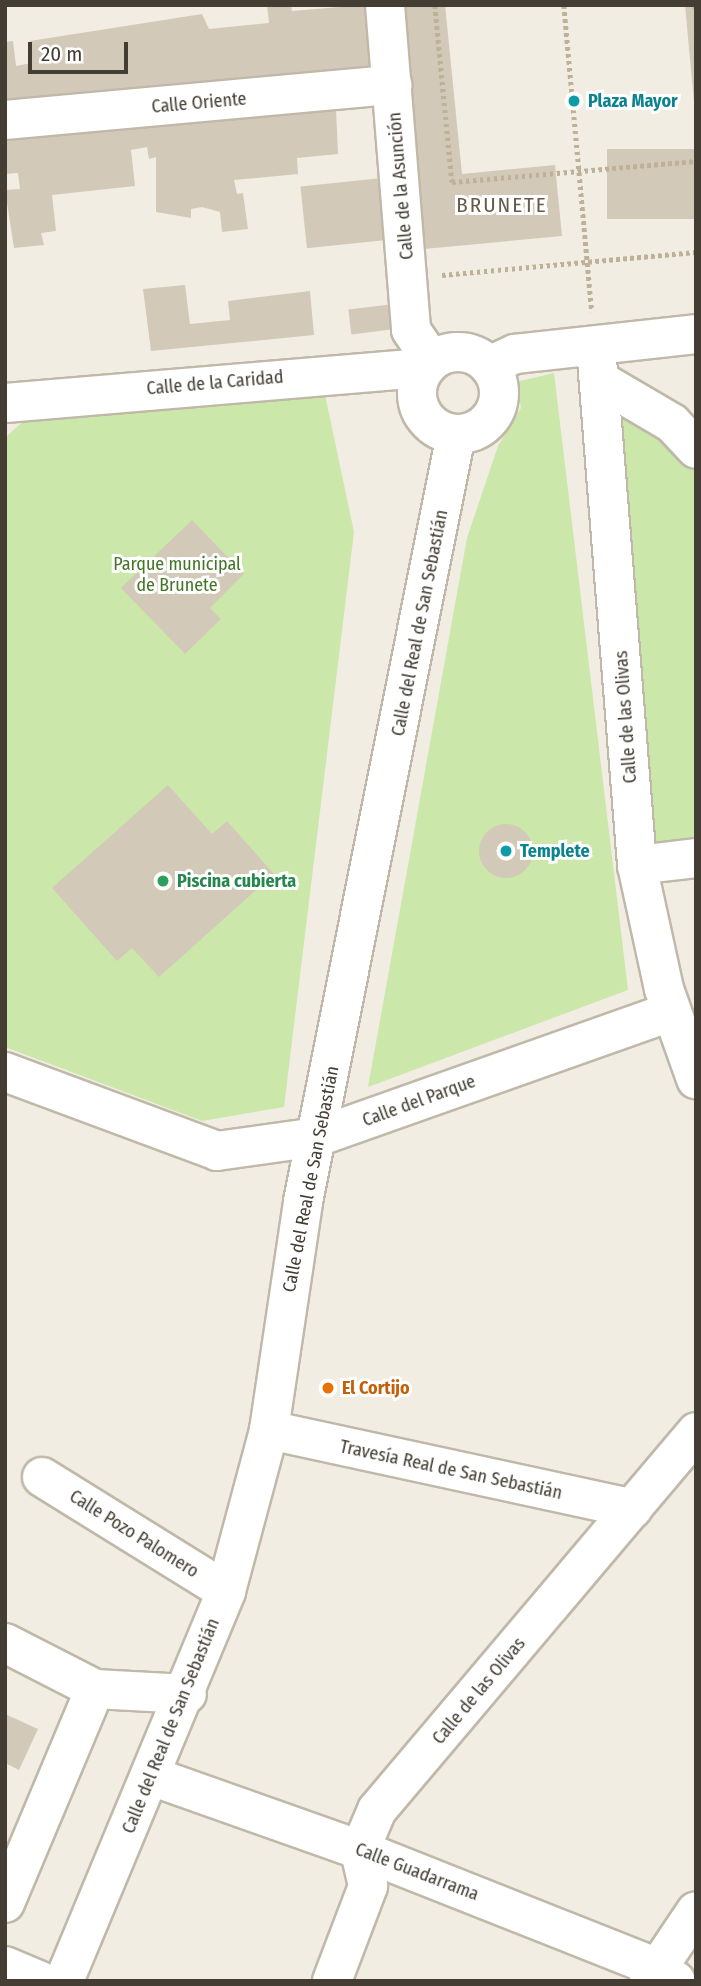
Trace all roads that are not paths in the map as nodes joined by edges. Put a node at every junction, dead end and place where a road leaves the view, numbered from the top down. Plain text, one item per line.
1 (385, 5) edge
2 (392, 85) junction
3 (5, 120) edge
4 (696, 334) edge
5 (428, 364) junction
6 (599, 365) junction
7 (489, 366) junction
8 (7, 404) edge
9 (456, 434) junction
10 (696, 449) edge
11 (696, 858) edge
12 (637, 865) junction
13 (676, 1002) edge
14 (5, 1072) edge
15 (696, 1079) edge
16 (317, 1137) junction
17 (269, 1430) junction
18 (696, 1432) edge
19 (42, 1477) dead end
20 (634, 1509) junction
21 (226, 1591) junction
22 (5, 1643) edge
23 (95, 1689) junction
24 (187, 1694) junction
25 (152, 1776) junction
26 (360, 1850) junction
27 (5, 1903) edge
28 (696, 1911) edge
29 (5, 1966) edge
30 (661, 1976) edge
31 (40, 1981) edge
32 (64, 1981) edge
33 (332, 1981) edge

1 - 2 street, Calle de la Asunción
2 - 3 street, Calle Oriente
2 - 5 street, Calle de la Asunción
4 - 6 street
5 - 7 street
5 - 8 street, Calle de la Caridad
5 - 9 street
6 - 7 street
6 - 10 street
6 - 12 street, Calle de las Olivas
7 - 9 street
9 - 16 street, Calle del Real de San Sebastián
11 - 12 street
12 - 13 street, Calle de las Olivas
13 - 15 street, Calle de las Olivas
13 - 16 street, Calle del Parque
14 - 16 street, Calle del Parque
16 - 17 street, Calle del Real de San Sebastián
17 - 20 street, Travesía Real de San Sebastián
17 - 21 street, Calle del Real de San Sebastián
18 - 20 street, Calle de las Olivas
19 - 21 street, Calle Pozo Palomero
20 - 26 street, Calle de las Olivas
21 - 24 street, Calle del Real de San Sebastián
22 - 23 street
23 - 24 street
23 - 27 street
24 - 25 street, Calle del Real de San Sebastián
25 - 26 street, Calle Guadarrama
25 - 32 street, Calle del Real de San Sebastián
26 - 30 street, Calle Guadarrama
26 - 33 street
28 - 30 street
29 - 31 street

